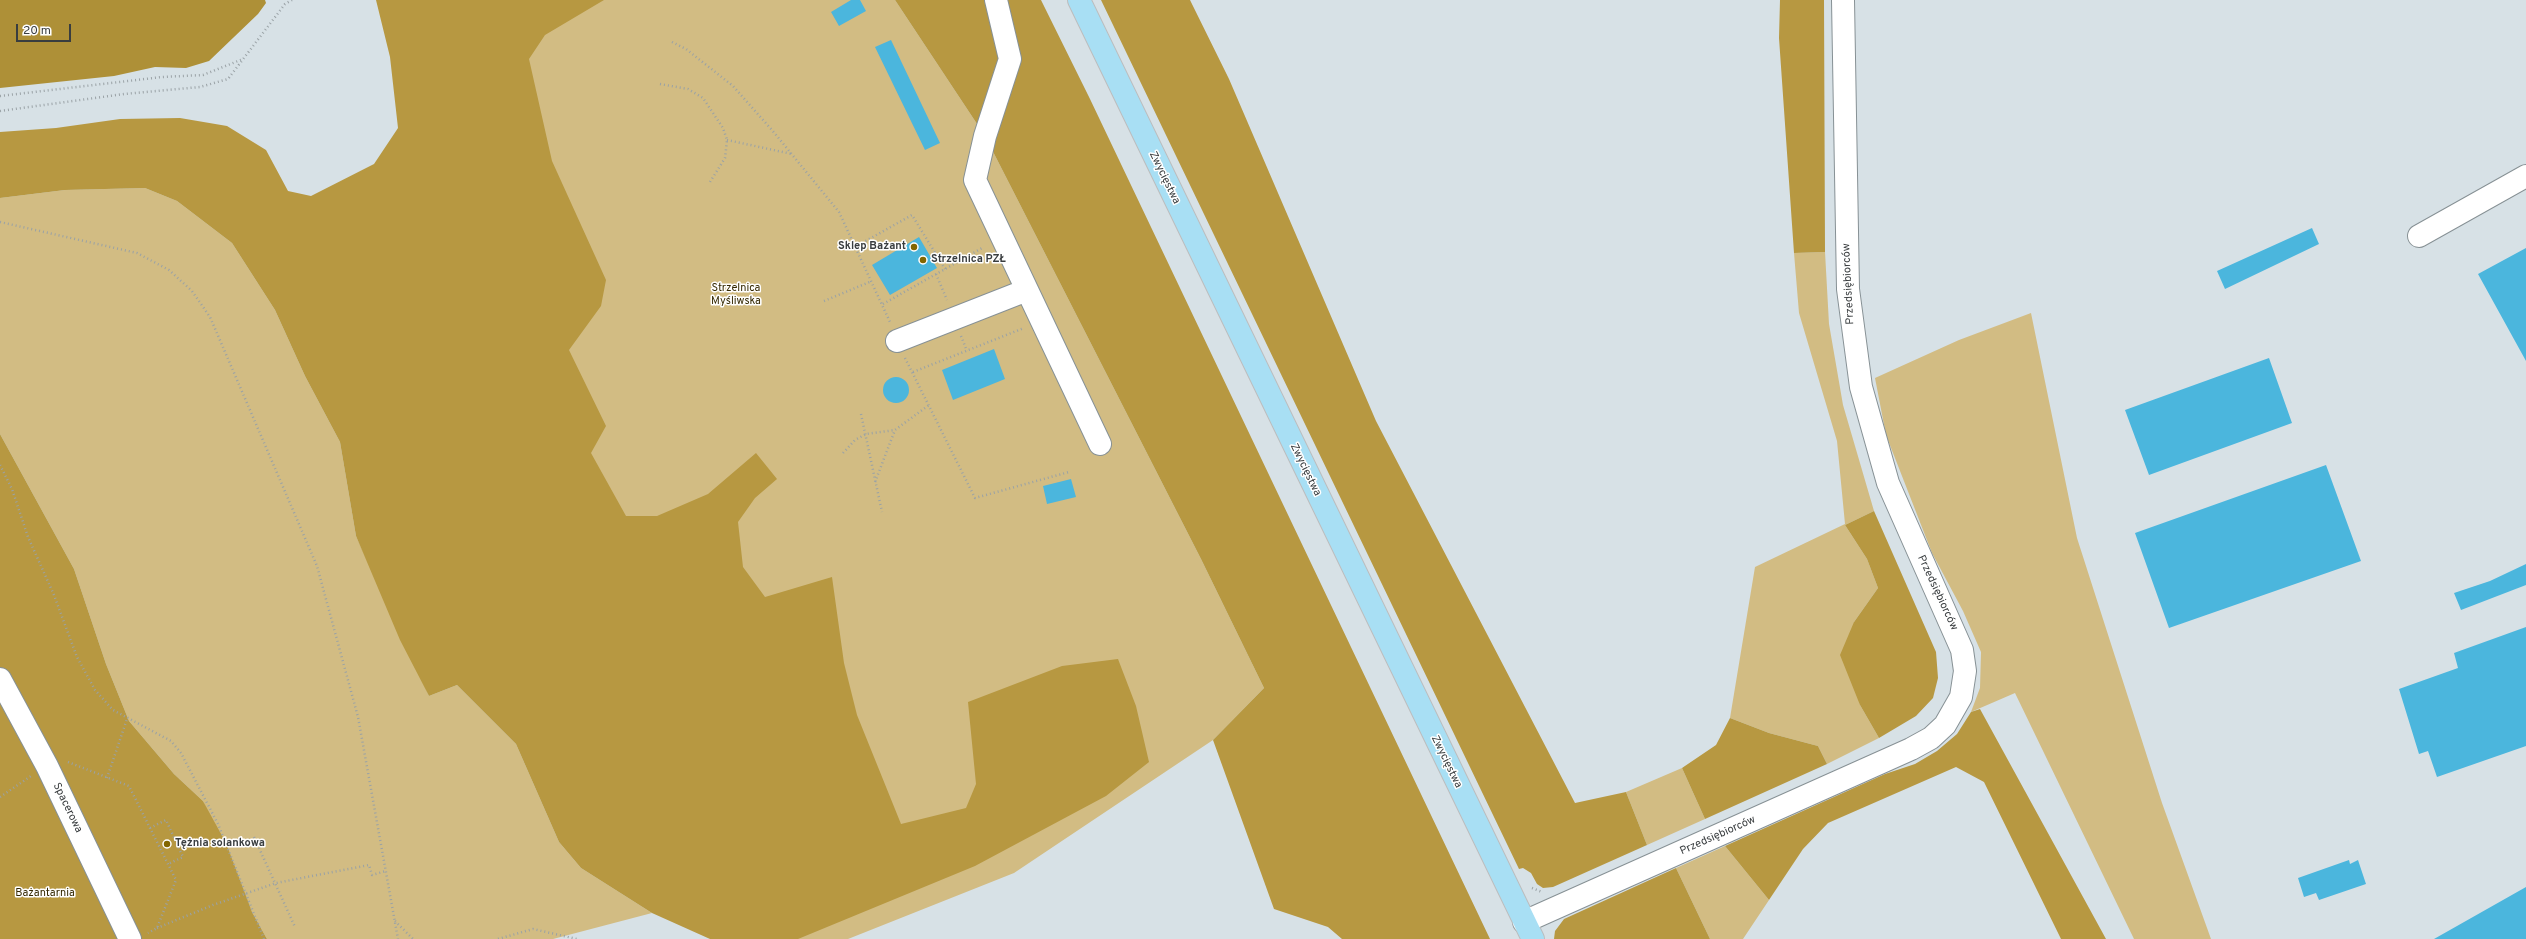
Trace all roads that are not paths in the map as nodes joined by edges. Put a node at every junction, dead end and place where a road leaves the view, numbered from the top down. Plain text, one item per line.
1 (996, 0) edge
2 (1079, 0) edge
3 (1843, 0) edge
4 (2526, 176) edge
5 (2419, 236) dead end
6 (1027, 290) junction
7 (897, 341) road end
8 (1100, 444) dead end
9 (0, 679) edge
10 (1528, 931) edge
11 (137, 937) edge

1 - 6 street
2 - 10 main road, Zwycięstwa
3 - 10 street, Przedsiębiorców
4 - 5 street
6 - 7 street
6 - 8 street
9 - 11 street, Spacerowa

